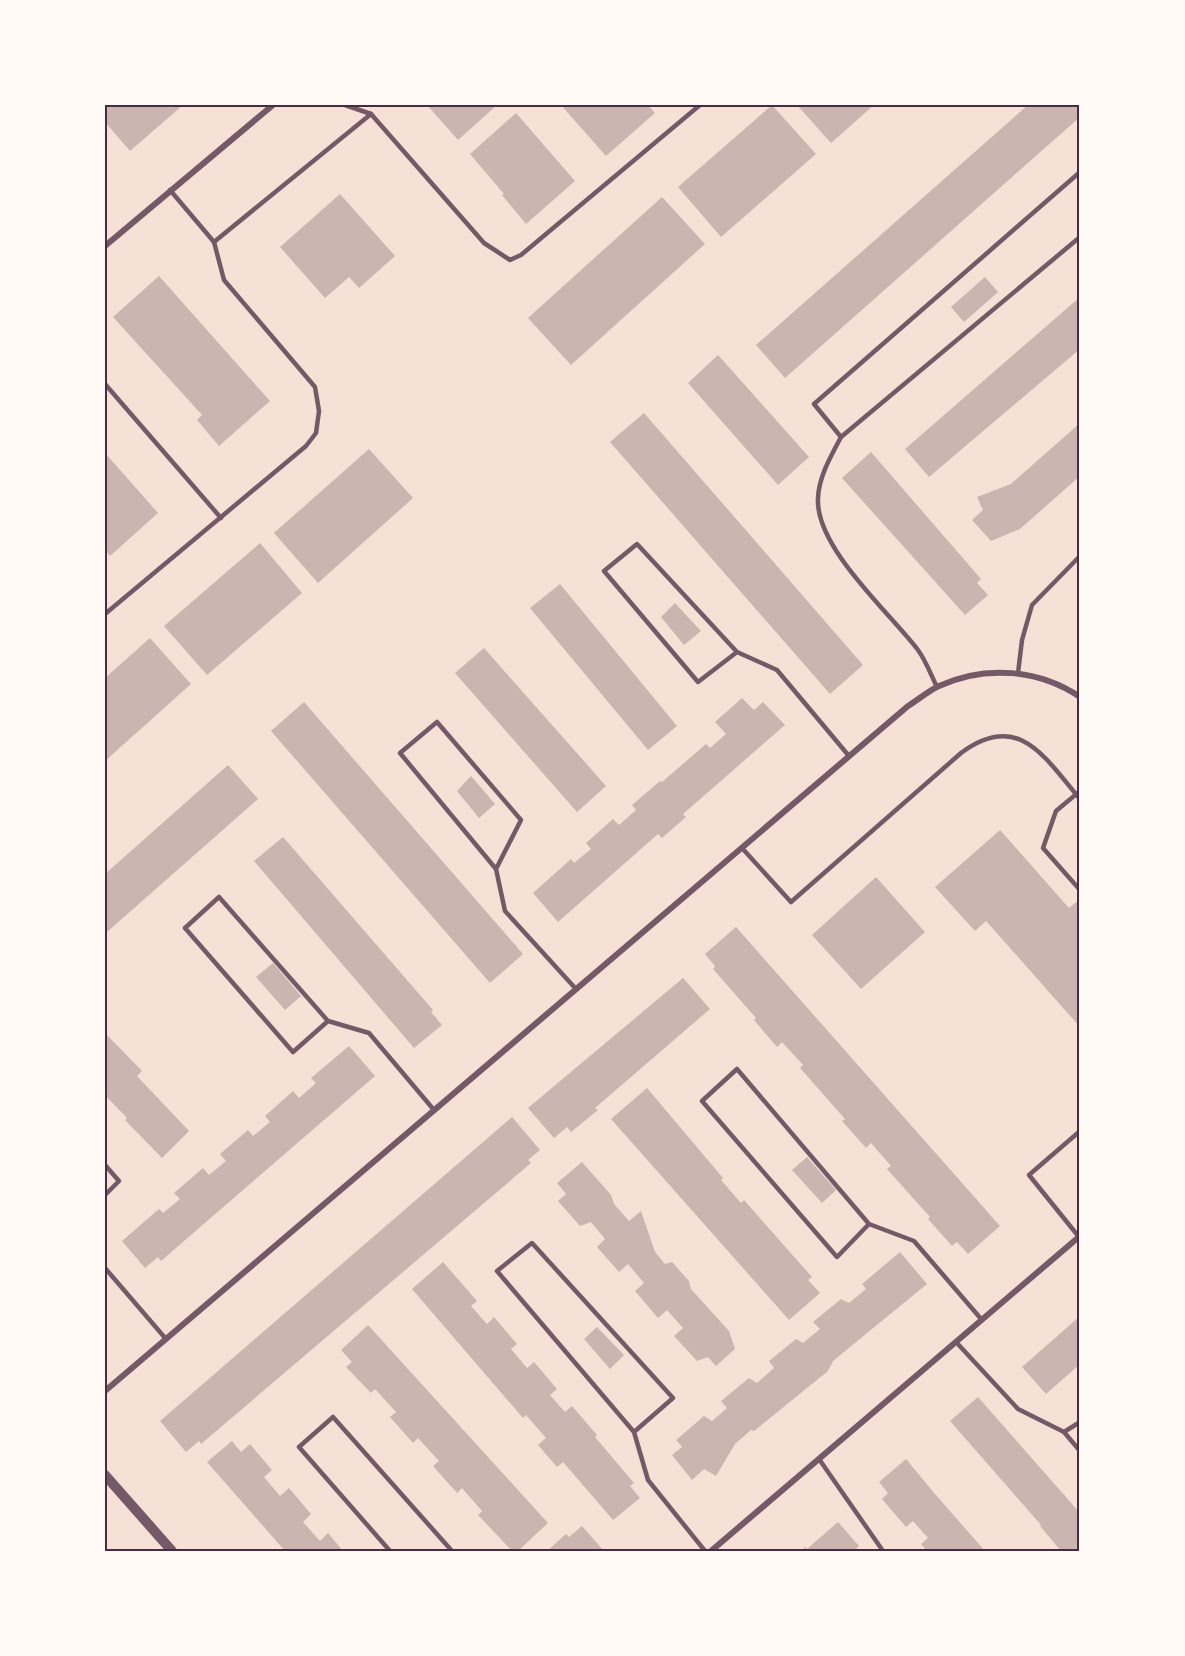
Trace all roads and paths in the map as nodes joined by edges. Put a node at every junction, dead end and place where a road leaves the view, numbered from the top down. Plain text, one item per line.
1 (273, 105) edge
2 (345, 105) edge
3 (697, 106) edge
4 (371, 114) junction
5 (1080, 172) edge
6 (170, 190) junction
7 (1080, 237) edge
8 (214, 242) junction
9 (105, 246) edge
10 (105, 384) edge
11 (841, 437) junction
12 (221, 518) junction
13 (1080, 556) edge
14 (105, 614) edge
15 (737, 652) junction
16 (1018, 673) junction
17 (937, 687) junction
18 (1080, 697) edge
19 (849, 756) junction
20 (1079, 795) edge
21 (742, 848) junction
22 (496, 868) junction
23 (1080, 890) edge
24 (576, 989) junction
25 (328, 1021) junction
26 (434, 1110) junction
27 (1080, 1131) edge
28 (105, 1165) edge
29 (105, 1195) edge
30 (869, 1224) junction
31 (1080, 1237) edge
32 (105, 1269) edge
33 (982, 1320) junction
34 (166, 1339) junction
35 (956, 1342) junction
36 (105, 1391) edge
37 (1080, 1422) edge
38 (634, 1432) junction
39 (1064, 1432) junction
40 (1080, 1451) edge
41 (819, 1459) junction
42 (105, 1475) edge
43 (172, 1551) edge
44 (390, 1551) edge
45 (452, 1551) edge
46 (705, 1551) edge
47 (711, 1551) edge
48 (883, 1551) edge

1 - 6 street
2 - 4 lane
3 - 4 lane
4 - 8 lane
5 - 11 lane
6 - 8 lane
6 - 9 street
7 - 11 lane
8 - 12 lane
10 - 12 lane
11 - 17 lane
12 - 14 lane
13 - 16 lane
15 - 15 lane
15 - 19 lane
16 - 17 street
16 - 18 street
17 - 19 street
19 - 21 street
20 - 21 lane
20 - 23 lane
21 - 24 street
22 - 22 lane
22 - 24 lane
24 - 26 street
25 - 25 lane
25 - 26 lane
26 - 34 street
27 - 31 lane
28 - 29 lane
30 - 30 lane
30 - 33 lane
31 - 33 street
32 - 34 lane
33 - 35 street
34 - 36 street
35 - 39 lane
35 - 41 street
37 - 39 lane
38 - 38 lane
38 - 46 lane
39 - 40 lane
41 - 47 street
41 - 48 lane
42 - 43 street
44 - 45 lane

